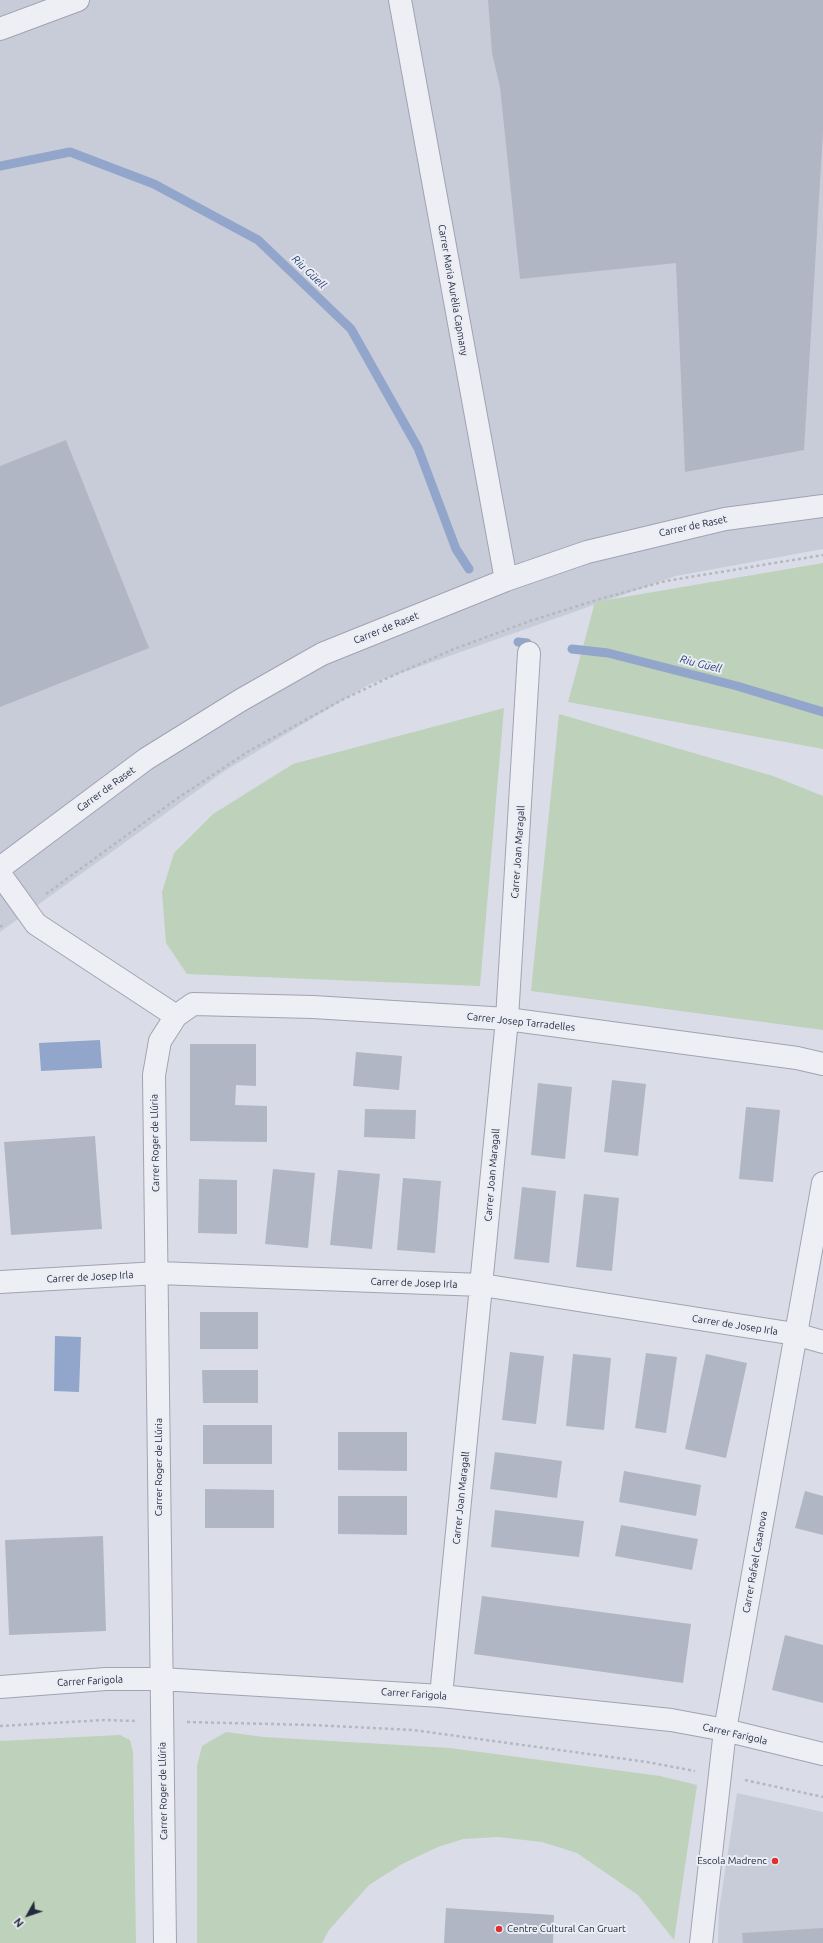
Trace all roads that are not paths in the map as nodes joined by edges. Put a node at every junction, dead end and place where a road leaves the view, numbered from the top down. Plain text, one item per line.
1 (78, 0) edge
2 (400, 0) edge
3 (0, 29) edge
4 (823, 506) edge
5 (506, 580) junction
6 (529, 653) dead end
7 (0, 868) edge
8 (0, 874) edge
9 (184, 1010) junction
10 (507, 1019) junction
11 (823, 1064) edge
12 (823, 1184) edge
13 (158, 1273) junction
14 (0, 1282) edge
15 (482, 1285) junction
16 (795, 1334) junction
17 (823, 1342) edge
18 (161, 1679) junction
19 (0, 1686) edge
20 (441, 1696) junction
21 (725, 1730) junction
22 (823, 1754) edge
23 (165, 1943) edge
24 (701, 1943) edge

1 - 3 street
2 - 5 street, Carrer Maria Aurèlia Capmany
4 - 5 street, Carrer de Raset
5 - 7 street, Carrer de Raset
6 - 10 street, Carrer Joan Maragall
8 - 9 street
9 - 10 street, Carrer Josep Tarradelles
9 - 13 street, Carrer Roger de Llúria
10 - 11 street, Carrer Josep Tarradelles
10 - 15 street, Carrer Joan Maragall
12 - 16 street, Carrer Rafael Casanova
13 - 14 street, Carrer de Josep Irla
13 - 15 street, Carrer de Josep Irla
13 - 18 street, Carrer Roger de Llúria
15 - 16 street, Carrer de Josep Irla
15 - 20 street, Carrer Joan Maragall
16 - 17 street, Carrer de Josep Irla
16 - 21 street, Carrer Rafael Casanova
18 - 19 street, Carrer Farigola
18 - 20 street, Carrer Farigola
18 - 23 street, Carrer Roger de Llúria
20 - 21 street, Carrer Farigola
21 - 22 street, Carrer Farigola
21 - 24 street, Carrer Rafael Casanova

